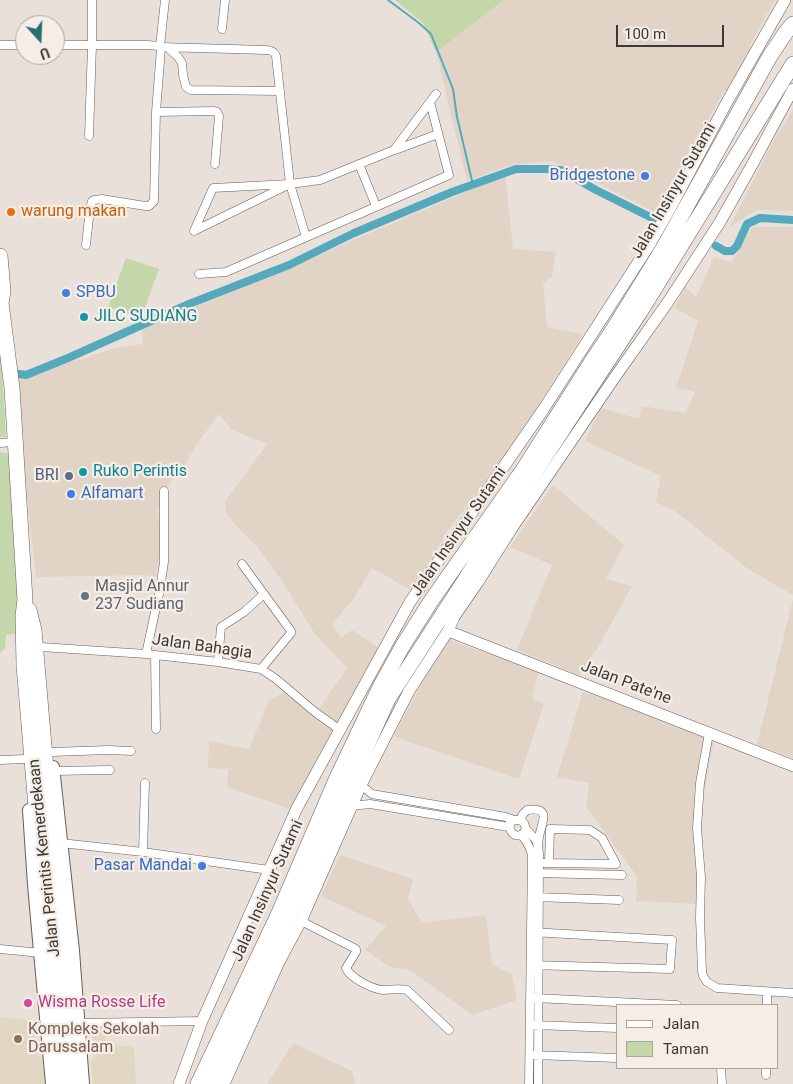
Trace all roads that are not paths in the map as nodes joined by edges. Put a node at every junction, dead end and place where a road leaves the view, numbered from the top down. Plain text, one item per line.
1 (92, 0) edge
2 (165, 0) edge
3 (225, 0) edge
4 (785, 0) edge
5 (793, 24) edge
6 (222, 28) dead end
7 (0, 45) edge
8 (15, 45) edge
9 (65, 45) edge
10 (92, 45) junction
11 (162, 47) junction
12 (793, 64) edge
13 (793, 89) edge
14 (280, 91) junction
15 (436, 94) dead end
16 (430, 102) junction
17 (156, 112) junction
18 (438, 134) junction
19 (88, 136) dead end
20 (394, 150) junction
21 (215, 164) dead end
22 (359, 164) junction
23 (290, 184) junction
24 (376, 206) junction
25 (306, 237) junction
26 (86, 245) dead end
27 (0, 256) edge
28 (199, 274) dead end
29 (1, 312) edge
30 (6, 443) edge
31 (164, 491) dead end
32 (242, 564) dead end
33 (264, 594) junction
34 (28, 630) junction
35 (448, 631) junction
36 (41, 647) junction
37 (150, 654) junction
38 (218, 662) junction
39 (261, 669) junction
40 (156, 729) dead end
41 (340, 730) junction
42 (709, 733) junction
43 (131, 751) dead end
44 (52, 752) junction
45 (0, 760) edge
46 (26, 760) junction
47 (793, 766) edge
48 (110, 770) dead end
49 (54, 771) junction
50 (145, 783) dead end
51 (361, 785) junction
52 (372, 794) junction
53 (370, 804) junction
54 (352, 806) junction
55 (517, 820) junction
56 (509, 828) junction
57 (523, 832) junction
58 (61, 843) junction
59 (538, 847) junction
60 (143, 852) junction
61 (540, 863) junction
62 (549, 863) junction
63 (269, 870) junction
64 (536, 873) junction
65 (622, 875) dead end
66 (536, 897) junction
67 (619, 900) dead end
68 (301, 921) junction
69 (535, 932) junction
70 (0, 949) edge
71 (41, 952) junction
72 (535, 965) junction
73 (767, 992) junction
74 (793, 993) edge
75 (534, 998) junction
76 (657, 1004) edge
77 (767, 1004) edge
78 (202, 1021) junction
79 (78, 1023) junction
80 (530, 1025) junction
81 (538, 1025) junction
82 (616, 1028) edge
83 (449, 1030) dead end
84 (529, 1055) junction
85 (538, 1055) junction
86 (616, 1058) edge
87 (721, 1069) edge
88 (52, 1084) edge
89 (61, 1084) edge
90 (72, 1084) edge
91 (83, 1084) edge
92 (179, 1084) edge
93 (198, 1084) edge
94 (213, 1084) edge
95 (224, 1084) edge
96 (529, 1084) edge
97 (538, 1084) edge
98 (722, 1084) edge

1 - 10 street
2 - 11 street
3 - 6 street
4 - 41 street
5 - 93 highway, Jalan Insinyur Sutami
7 - 8 street
9 - 10 street
10 - 11 street
10 - 19 street
11 - 14 street
11 - 14 street
11 - 17 street
12 - 94 highway, Jalan Insinyur Sutami
13 - 35 street
14 - 23 street
15 - 16 street
16 - 18 street
16 - 20 street
17 - 21 street
17 - 26 street
18 - 20 street
18 - 24 street
20 - 22 street
22 - 23 street
22 - 24 street
23 - 23 street
23 - 25 street
24 - 25 street
25 - 28 street
27 - 29 highway, Jalan Perintis Kemerdekaan
29 - 30 highway, Jalan Perintis Kemerdekaan
30 - 34 highway, Jalan Perintis Kemerdekaan
31 - 37 street
32 - 33 street
33 - 38 street
33 - 39 street
34 - 36 main road, Jalan Perintis Kemerdekaan
34 - 46 main road, Jalan Perintis Kemerdekaan
34 - 89 highway, Jalan Perintis Kemerdekaan
34 - 90 highway, Jalan Perintis Kemerdekaan
35 - 42 street, Jalan Pate'ne
35 - 51 street
36 - 37 street, Jalan Bahagia
36 - 44 main road, Jalan Perintis Kemerdekaan
37 - 38 street, Jalan Bahagia
37 - 40 street
38 - 39 street, Jalan Bahagia
39 - 41 street, Jalan Bahagia
41 - 63 street
42 - 47 street, Jalan Pate'ne
42 - 73 street
43 - 44 street
44 - 49 main road, Jalan Perintis Kemerdekaan
45 - 46 street
46 - 71 main road, Jalan Perintis Kemerdekaan
48 - 49 street
49 - 58 main road, Jalan Perintis Kemerdekaan
50 - 60 street
51 - 52 street
51 - 54 street
52 - 53 street
52 - 55 street
53 - 54 street
53 - 56 street
54 - 68 street
55 - 56 street
55 - 57 street
55 - 59 street
56 - 57 street
57 - 59 street
57 - 64 street
58 - 60 street
58 - 79 main road, Jalan Perintis Kemerdekaan
59 - 61 street
60 - 63 street
61 - 62 street
61 - 64 street
62 - 62 street
63 - 78 street
64 - 65 street
64 - 66 street
66 - 67 street
66 - 69 street
68 - 83 street
68 - 95 street
69 - 72 street
69 - 72 street
70 - 71 street
71 - 88 main road, Jalan Perintis Kemerdekaan
72 - 75 street
73 - 74 street
73 - 77 street
75 - 76 street
75 - 80 street
75 - 81 street
78 - 79 street
78 - 92 street
79 - 91 main road, Jalan Perintis Kemerdekaan
80 - 81 street
80 - 84 street
81 - 82 street
81 - 85 street
84 - 85 street
84 - 96 street
85 - 86 street
85 - 97 street
87 - 98 street

